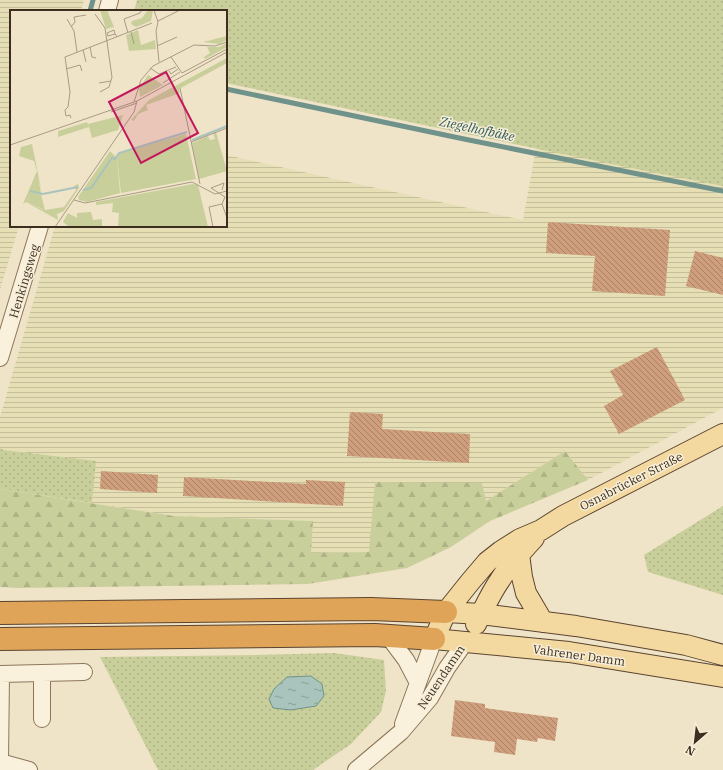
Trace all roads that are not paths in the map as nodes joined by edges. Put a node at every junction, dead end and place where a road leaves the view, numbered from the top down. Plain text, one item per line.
1 (110, 0) edge
2 (107, 10) edge
3 (40, 227) edge
4 (0, 358) edge
5 (723, 434) edge
6 (541, 530) junction
7 (519, 554) junction
8 (446, 612) junction
9 (0, 613) edge
10 (481, 614) junction
11 (543, 622) junction
12 (388, 636) junction
13 (0, 639) edge
14 (434, 639) junction
15 (466, 641) junction
16 (723, 655) edge
17 (84, 672) dead end
18 (42, 673) junction
19 (1, 674) edge
20 (723, 677) edge
21 (418, 683) junction
22 (42, 719) dead end
23 (401, 732) junction
24 (0, 762) edge
25 (29, 770) edge
26 (356, 770) edge

1 - 2 street
3 - 4 street, Henkingsweg
5 - 6 main road, Osnabrücker Straße
6 - 7 main road, Osnabrücker Straße
6 - 8 main road, Osnabrücker Straße
7 - 10 main road, Osnabrücker Straße
7 - 11 main road
8 - 9 highway
8 - 10 main road
8 - 14 main road, Osnabrücker Straße
10 - 11 main road
10 - 15 main road, Osnabrücker Straße
11 - 16 main road
12 - 13 highway
12 - 14 highway
12 - 21 street, Neuendamm
14 - 15 main road, Vahrener Damm
14 - 21 street, Neuendamm
15 - 20 main road, Vahrener Damm
15 - 23 street, Neuendamm
17 - 18 street
18 - 19 street
18 - 22 street
19 - 24 street
21 - 23 street, Neuendamm
23 - 26 street, Neuendamm
24 - 25 street

